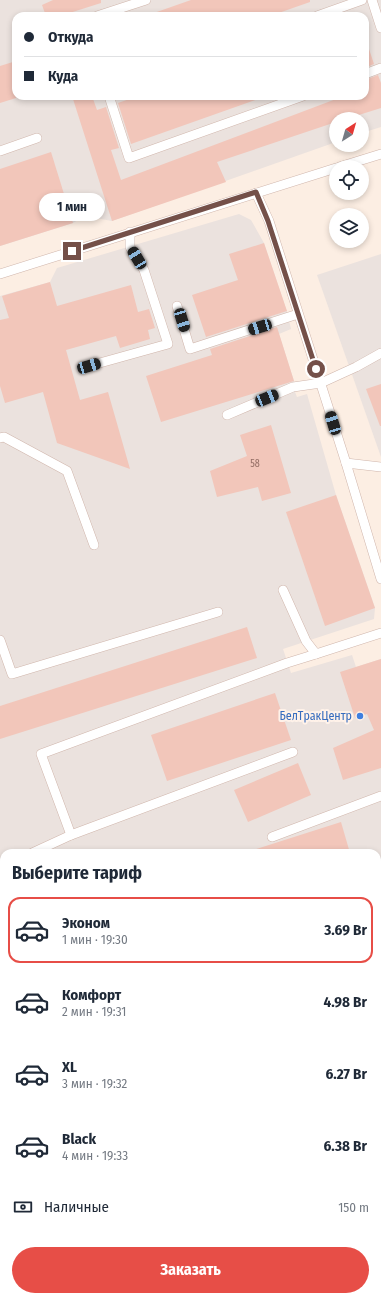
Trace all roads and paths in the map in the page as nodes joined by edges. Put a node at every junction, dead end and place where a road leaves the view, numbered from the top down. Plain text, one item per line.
1 (146, 0) edge
2 (362, 0) edge
3 (372, 0) edge
4 (109, 12) edge
5 (328, 12) edge
6 (381, 28) edge
7 (381, 68) edge
8 (369, 72) edge
9 (110, 100) edge
10 (292, 100) edge
11 (37, 138) dead end
12 (0, 150) edge
13 (381, 154) edge
14 (361, 160) edge
15 (329, 169) edge
16 (256, 192) junction
17 (130, 232) junction
18 (0, 274) edge
19 (177, 306) dead end
20 (298, 314) junction
21 (381, 353) edge
22 (89, 366) dead end
23 (320, 383) junction
24 (227, 415) dead end
25 (0, 438) edge
26 (346, 463) junction
27 (381, 467) edge
28 (94, 545) dead end
29 (381, 579) edge
30 (283, 590) dead end
31 (218, 612) dead end
32 (381, 633) edge
33 (0, 640) edge
34 (316, 654) junction
35 (293, 752) dead end
36 (381, 796) edge
37 (71, 835) junction
38 (272, 837) dead end
39 (41, 849) edge

1 - 4 lane
2 - 5 lane
3 - 6 lane
7 - 8 lane
9 - 10 lane
11 - 12 lane
13 - 14 lane
15 - 16 lane
16 - 17 lane
16 - 20 lane
17 - 18 lane
17 - 22 lane
19 - 20 lane
20 - 23 lane
21 - 23 lane
23 - 24 lane
23 - 26 lane
25 - 28 lane
26 - 27 lane
26 - 29 lane
30 - 34 lane
31 - 33 lane
32 - 34 lane
34 - 37 lane
35 - 37 lane
36 - 38 lane
37 - 39 lane

